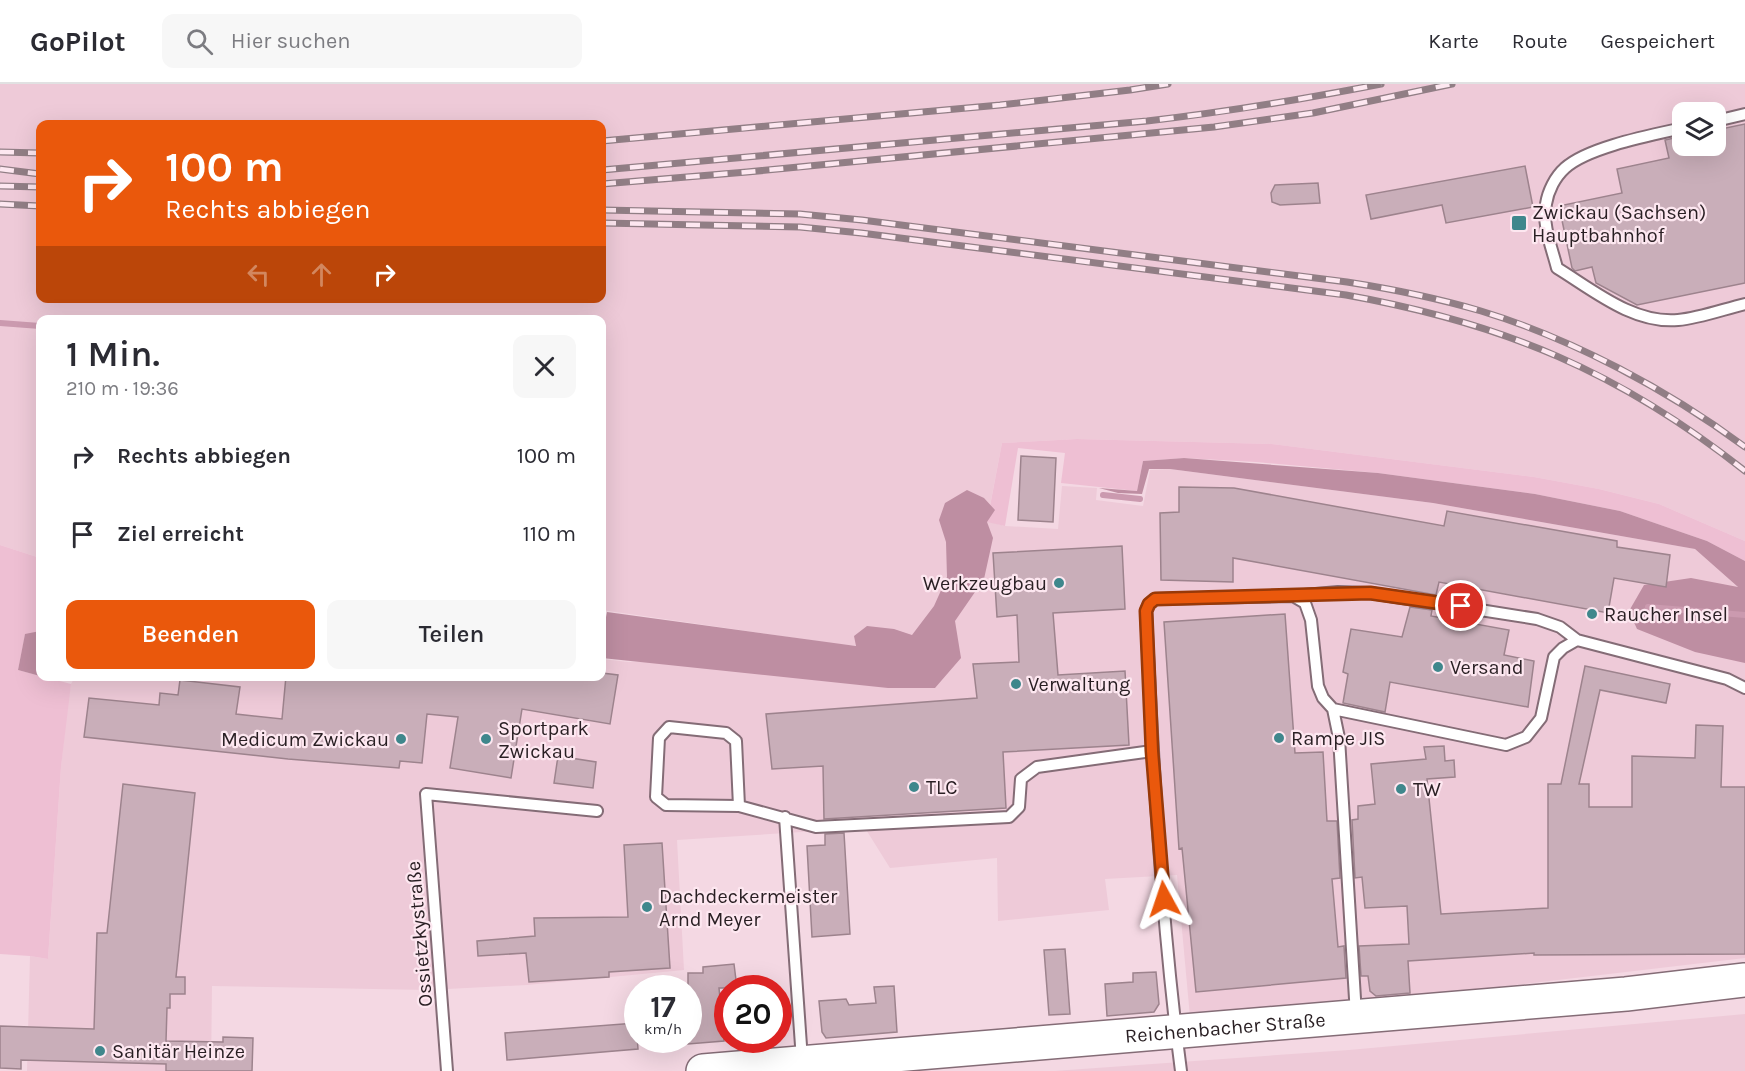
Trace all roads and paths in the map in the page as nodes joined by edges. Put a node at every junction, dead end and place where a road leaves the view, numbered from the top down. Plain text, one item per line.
1 (1745, 114) edge
2 (1726, 119) edge
3 (1672, 131) edge
4 (1745, 304) edge
5 (1293, 596) junction
6 (1577, 640) junction
7 (1745, 688) edge
8 (1333, 709) junction
9 (1152, 751) junction
10 (739, 806) junction
11 (597, 812) dead end
12 (785, 817) junction
13 (1745, 980) edge
14 (1356, 1018) junction
15 (1176, 1032) junction
16 (802, 1063) junction
17 (447, 1071) edge
18 (703, 1071) edge
19 (1181, 1071) edge

1 - 2 lane
3 - 4 lane
5 - 6 lane
5 - 8 lane
5 - 9 lane
6 - 7 lane
6 - 8 lane
8 - 14 lane
9 - 12 lane
9 - 15 lane
10 - 10 lane
10 - 12 lane
11 - 17 lane, Ossietzkystraße
12 - 16 lane
13 - 14 main road, Reichenbacher Straße
14 - 15 main road, Reichenbacher Straße
15 - 16 main road, Reichenbacher Straße
15 - 19 lane
16 - 18 main road, Reichenbacher Straße

